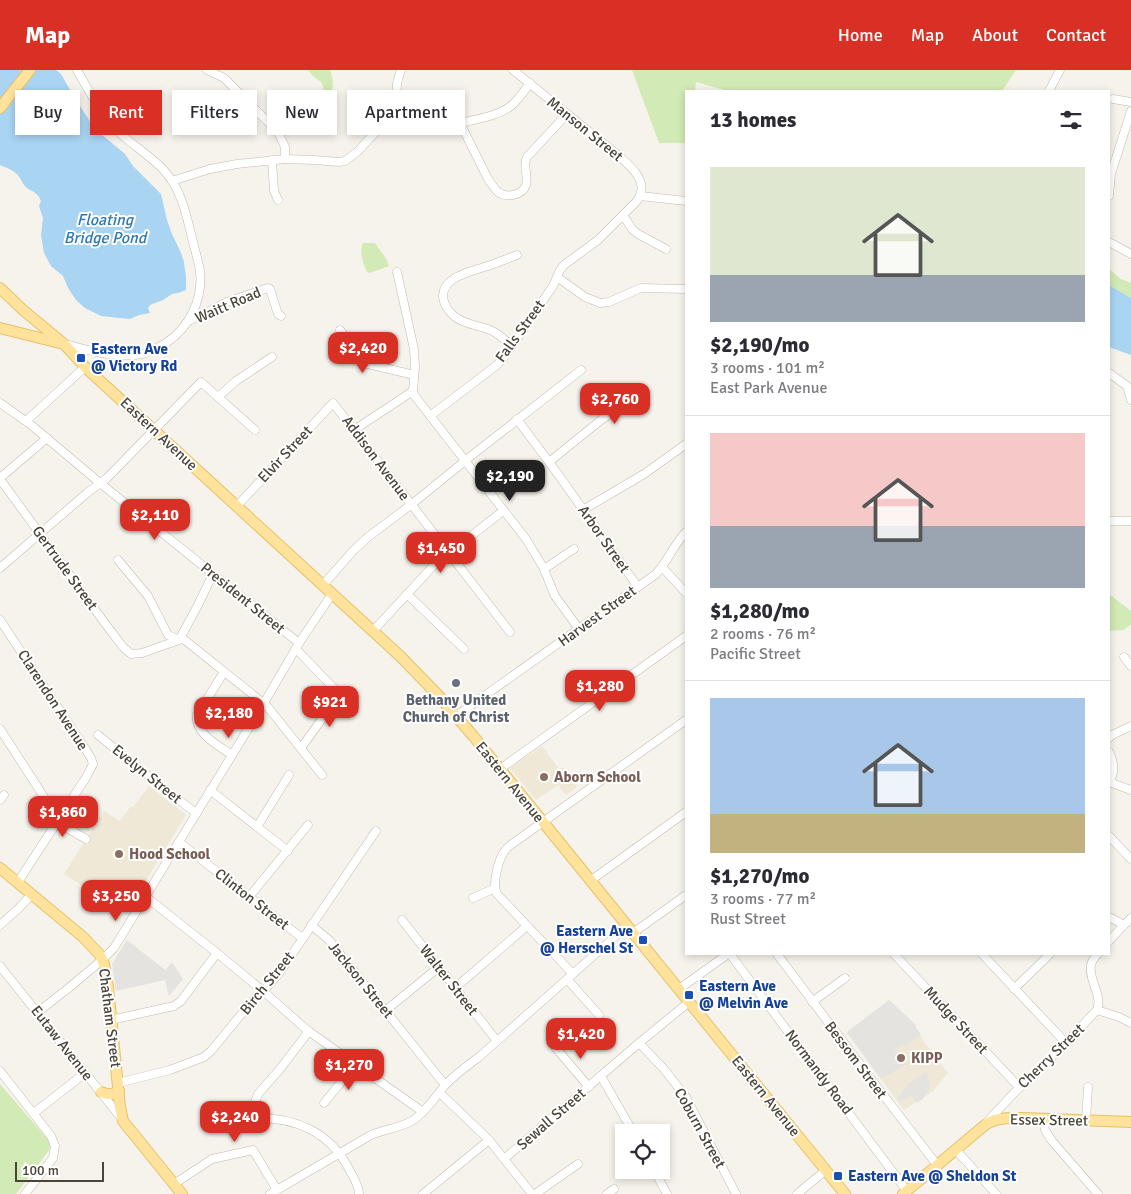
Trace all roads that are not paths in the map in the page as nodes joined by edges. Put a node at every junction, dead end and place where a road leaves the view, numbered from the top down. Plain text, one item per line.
1 (30, 70) edge
2 (77, 70) edge
3 (207, 70) edge
4 (401, 70) edge
5 (513, 70) edge
6 (1060, 70) edge
7 (530, 84) junction
8 (1050, 90) edge
9 (1113, 99) dead end
10 (1131, 102) edge
11 (0, 108) edge
12 (1131, 111) edge
13 (567, 114) junction
14 (465, 122) edge
15 (465, 133) edge
16 (285, 159) junction
17 (272, 160) junction
18 (1110, 179) edge
19 (172, 181) junction
20 (640, 196) junction
21 (278, 200) dead end
22 (683, 201) edge
23 (623, 214) junction
24 (1110, 243) edge
25 (666, 249) dead end
26 (1131, 254) edge
27 (517, 256) dead end
28 (397, 272) dead end
29 (557, 277) junction
30 (0, 288) edge
31 (685, 289) edge
32 (281, 316) dead end
33 (187, 322) junction
34 (0, 328) edge
35 (340, 330) dead end
36 (64, 344) junction
37 (512, 346) junction
38 (272, 357) dead end
39 (85, 367) junction
40 (581, 370) dead end
41 (1110, 374) edge
42 (414, 375) junction
43 (1129, 387) edge
44 (412, 391) junction
45 (218, 397) junction
46 (630, 400) dead end
47 (1131, 400) edge
48 (0, 403) edge
49 (333, 403) joint
50 (430, 416) junction
51 (517, 419) junction
52 (26, 421) junction
53 (154, 430) junction
54 (255, 430) dead end
55 (354, 430) junction
56 (48, 438) junction
57 (685, 445) edge
58 (464, 461) junction
59 (549, 462) junction
60 (0, 479) edge
61 (100, 483) junction
62 (411, 505) junction
63 (237, 506) junction
64 (583, 510) junction
65 (503, 511) junction
66 (1110, 520) edge
67 (1131, 521) edge
68 (685, 533) edge
69 (40, 534) junction
70 (574, 549) dead end
71 (449, 552) junction
72 (118, 560) dead end
73 (662, 567) junction
74 (0, 568) edge
75 (544, 569) junction
76 (213, 574) junction
77 (323, 586) junction
78 (638, 587) junction
79 (685, 592) edge
80 (332, 594) junction
81 (407, 594) junction
82 (0, 620) edge
83 (579, 629) junction
84 (373, 631) junction
85 (510, 632) dead end
86 (685, 637) edge
87 (180, 638) junction
88 (297, 646) junction
89 (464, 649) dead end
90 (1124, 657) dead end
91 (1131, 666) edge
92 (224, 672) junction
93 (340, 694) junction
94 (264, 703) junction
95 (350, 705) dead end
96 (456, 716) junction
97 (685, 721) edge
98 (1131, 726) edge
99 (0, 729) edge
100 (98, 734) dead end
101 (1110, 736) edge
102 (301, 748) junction
103 (1110, 754) edge
104 (232, 755) junction
105 (500, 769) junction
106 (289, 775) dead end
107 (322, 775) dead end
108 (1110, 780) edge
109 (1110, 782) edge
110 (210, 790) junction
111 (1131, 790) edge
112 (196, 813) junction
113 (685, 813) edge
114 (59, 819) junction
115 (543, 822) junction
116 (308, 826) dead end
117 (257, 827) junction
118 (376, 831) dead end
119 (1110, 837) edge
120 (86, 839) dead end
121 (179, 842) junction
122 (288, 851) junction
123 (1131, 859) edge
124 (0, 868) edge
125 (590, 881) junction
126 (18, 882) junction
127 (494, 888) junction
128 (32, 894) junction
129 (145, 896) junction
130 (685, 896) edge
131 (248, 897) junction
132 (473, 898) dead end
133 (1110, 918) edge
134 (1131, 918) edge
135 (402, 920) dead end
136 (0, 925) edge
137 (311, 925) junction
138 (1124, 925) junction
139 (527, 926) junction
140 (630, 930) junction
141 (302, 938) junction
142 (1110, 940) edge
143 (218, 953) junction
144 (728, 955) edge
145 (730, 955) edge
146 (778, 955) edge
147 (895, 955) edge
148 (983, 955) edge
149 (1049, 955) edge
150 (1097, 955) edge
151 (102, 960) junction
152 (0, 966) edge
153 (438, 967) junction
154 (570, 977) junction
155 (844, 978) dead end
156 (455, 988) junction
157 (679, 989) junction
158 (1014, 989) junction
159 (263, 991) junction
160 (689, 1002) junction
161 (812, 1002) junction
162 (1097, 1010) junction
163 (385, 1011) junction
164 (37, 1013) junction
165 (599, 1015) dead end
166 (112, 1020) junction
167 (1131, 1023) edge
168 (309, 1031) junction
169 (497, 1041) junction
170 (639, 1043) junction
171 (1066, 1043) junction
172 (555, 1047) dead end
173 (356, 1064) junction
174 (0, 1071) edge
175 (85, 1073) junction
176 (601, 1076) junction
177 (445, 1086) junction
178 (118, 1087) junction
179 (588, 1087) junction
180 (1019, 1087) junction
181 (1088, 1087) dead end
182 (100, 1092) junction
183 (440, 1093) junction
184 (324, 1104) dead end
185 (423, 1112) junction
186 (34, 1113) junction
187 (255, 1118) junction
188 (1043, 1119) junction
189 (1086, 1120) junction
190 (123, 1121) junction
191 (1131, 1122) edge
192 (208, 1123) dead end
193 (628, 1124) edge
194 (980, 1128) junction
195 (489, 1140) junction
196 (956, 1150) junction
197 (340, 1153) junction
198 (504, 1159) junction
199 (578, 1164) dead end
200 (937, 1166) junction
201 (826, 1170) junction
202 (659, 1179) edge
203 (174, 1184) junction
204 (274, 1192) edge
205 (905, 1192) edge
206 (25, 1194) edge
207 (182, 1194) edge
208 (359, 1194) edge
209 (423, 1194) edge
210 (534, 1194) edge
211 (667, 1194) edge
212 (736, 1194) edge
213 (797, 1194) edge
214 (845, 1194) edge
215 (996, 1194) edge
216 (1098, 1194) edge

1 - 11 main road
2 - 19 street
3 - 16 street
4 - 16 street
5 - 7 street, Manson Street
6 - 8 street
7 - 13 street, Manson Street
7 - 14 street
9 - 10 street
12 - 18 street
13 - 15 street
13 - 20 street, Manson Street
16 - 17 street
17 - 19 street
17 - 21 street
19 - 33 street
20 - 22 street
20 - 23 street, Falls Street
23 - 25 street
23 - 29 street, Falls Street
24 - 26 street
27 - 37 street
28 - 42 street
29 - 31 street
29 - 37 street, Falls Street
30 - 36 main road, Eastern Avenue
32 - 33 street, Waitt Road
33 - 36 street
34 - 36 main road
35 - 42 street
36 - 39 main road, Eastern Avenue
37 - 50 street, Falls Street
38 - 45 street
39 - 52 street
39 - 53 main road, Eastern Avenue
40 - 51 street
41 - 43 street
42 - 44 street
43 - 47 street
44 - 50 street
44 - 55 street
45 - 53 street
45 - 54 street
46 - 59 street
48 - 52 street, President Street
49 - 55 street, Addison Avenue
49 - 63 street, Elvir Street
50 - 58 street
51 - 58 street
51 - 59 street, Arbor Street
52 - 56 street, President Street
53 - 61 street
53 - 63 main road, Eastern Avenue
55 - 62 street, Addison Avenue
56 - 60 street
56 - 61 street, President Street
57 - 64 street
58 - 62 street
58 - 65 street
59 - 64 street, Arbor Street
60 - 69 street, Gertrude Street
61 - 69 street
61 - 76 street, President Street
62 - 71 street, Addison Avenue
62 - 77 street
63 - 77 main road, Eastern Avenue
64 - 78 street, Arbor Street
65 - 71 street
65 - 75 street
66 - 67 street
68 - 73 street, Harvest Street
69 - 74 street
69 - 87 street, Gertrude Street
70 - 75 street
71 - 81 street
71 - 85 street, Addison Avenue
72 - 87 street
73 - 78 street, Harvest Street
73 - 79 street
75 - 83 street
76 - 87 street
76 - 88 street, President Street
77 - 80 main road, Eastern Avenue
78 - 83 street, Harvest Street
80 - 84 main road, Eastern Avenue
80 - 88 street
81 - 84 street
81 - 89 street
82 - 114 street, Clarendon Avenue
83 - 96 street, Harvest Street
84 - 96 main road, Eastern Avenue
86 - 105 street
87 - 92 street
88 - 93 street, President Street
88 - 94 street
90 - 91 street
92 - 94 street
92 - 104 street
93 - 95 street, President Street
93 - 102 street
94 - 102 street
94 - 104 street
96 - 105 main road, Eastern Avenue
97 - 115 street
98 - 101 street
99 - 114 street
100 - 112 street, Evelyn Street
102 - 107 street
103 - 108 street
104 - 110 street
105 - 115 main road, Eastern Avenue
106 - 117 street
109 - 111 street
110 - 112 street
110 - 117 street
112 - 121 street
113 - 125 street
114 - 120 street
114 - 126 street, Clarendon Avenue
115 - 125 main road, Eastern Avenue
115 - 127 street
116 - 122 street
117 - 122 street
118 - 137 street, Birch Street
119 - 123 street
121 - 129 street
121 - 131 street, Clinton Street
122 - 131 street
124 - 126 main road, Chatham Street
125 - 140 main road, Eastern Avenue
126 - 128 main road, Chatham Street
127 - 132 street
127 - 139 street
128 - 136 street
128 - 151 main road, Chatham Street
129 - 143 street
129 - 151 street
130 - 140 street
131 - 141 street, Clinton Street
133 - 138 street
134 - 138 street
135 - 153 street, Walter Street
137 - 141 street, Birch Street
137 - 163 street, Jackson Street
138 - 142 street
139 - 154 street
139 - 156 street
140 - 154 street
140 - 157 main road, Eastern Avenue
141 - 159 street, Birch Street
143 - 159 street
143 - 166 street
144 - 157 street
145 - 205 street, Normandy Road
146 - 161 street, Bessom Street
147 - 180 street, Mudge Street
148 - 158 street
149 - 158 street
150 - 162 street
151 - 164 street
151 - 166 main road, Chatham Street
152 - 164 street, Eutaw Avenue
153 - 156 street, Walter Street
153 - 163 street
154 - 165 street
154 - 169 street
155 - 161 street
156 - 169 street, Walter Street
157 - 160 main road, Eastern Avenue
158 - 171 street
159 - 168 street
159 - 178 street, Birch Street
160 - 170 street, Sewall Street
160 - 201 main road, Eastern Avenue
161 - 200 street, Bessom Street
162 - 167 street, Cherry Street
162 - 171 street, Cherry Street
163 - 177 street, Jackson Street
164 - 175 street, Eutaw Avenue
166 - 178 main road, Chatham Street
168 - 173 street
168 - 187 street
169 - 177 street
170 - 176 street, Sewall Street
170 - 212 street, Coburn Street
171 - 180 street, Cherry Street
172 - 179 street
173 - 184 street
173 - 185 street
174 - 186 street
175 - 182 street, Eutaw Avenue
175 - 186 street
176 - 179 street, Sewall Street
176 - 193 street
177 - 183 street
178 - 182 main road
178 - 190 main road, Chatham Street
179 - 198 street, Sewall Street
180 - 194 street, Cherry Street
181 - 189 street
182 - 190 street, Eutaw Avenue
183 - 185 street
183 - 195 street
185 - 197 street
186 - 206 street
187 - 192 street
187 - 197 street
188 - 189 main road, Essex Street
188 - 194 main road, Essex Street
188 - 216 street
189 - 191 main road, Essex Street
190 - 203 main road
194 - 196 main road, Essex Street
195 - 198 street
195 - 209 street
196 - 200 main road, Essex Street
196 - 215 street
197 - 204 street
197 - 208 street
198 - 210 street
199 - 210 street
200 - 205 main road, Essex Street
201 - 213 street
201 - 214 main road, Eastern Avenue
202 - 211 street
203 - 204 street
203 - 207 main road

